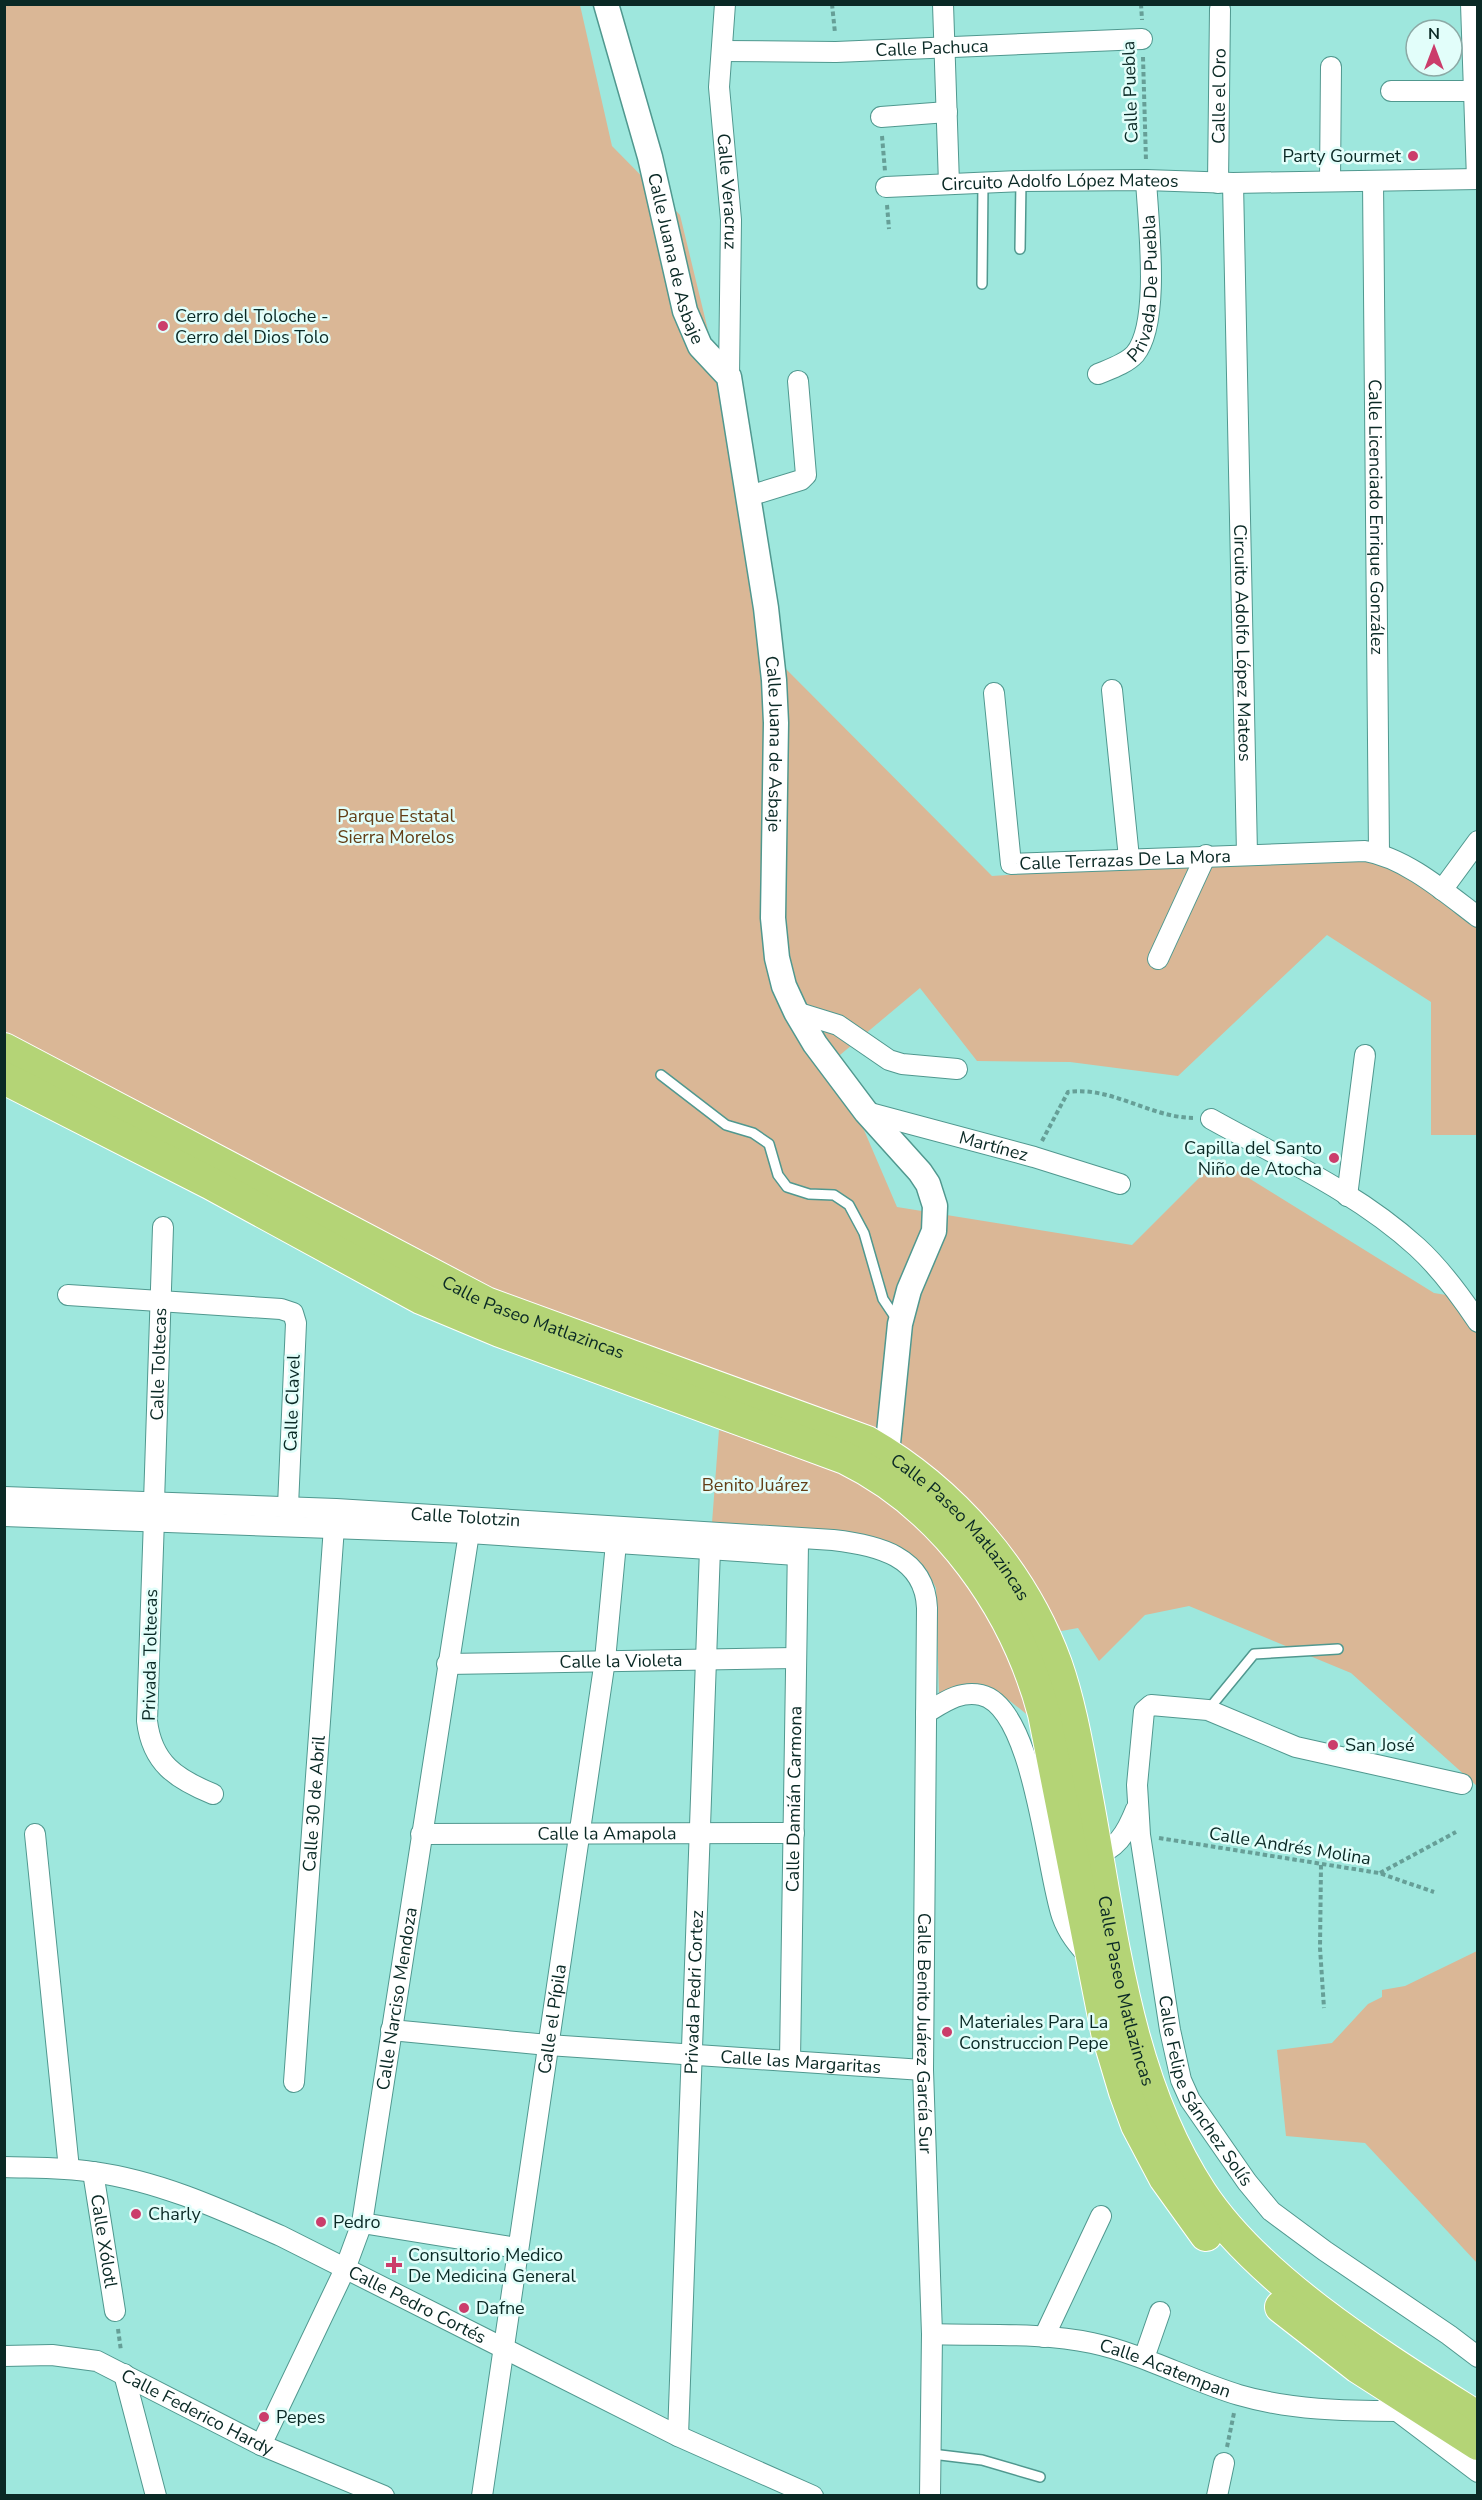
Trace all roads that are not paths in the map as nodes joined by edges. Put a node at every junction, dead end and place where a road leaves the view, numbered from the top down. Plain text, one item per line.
1 (606, 4) edge
2 (725, 4) edge
3 (944, 4) edge
4 (1471, 4) edge
5 (1220, 9) dead end
6 (1142, 39) road end
7 (945, 48) junction
8 (722, 51) junction
9 (1331, 67) dead end
10 (1474, 82) edge
11 (1391, 91) dead end
12 (947, 112) junction
13 (881, 117) dead end
14 (1477, 179) edge
15 (1146, 180) junction
16 (1021, 181) junction
17 (1329, 181) junction
18 (1373, 181) junction
19 (983, 183) junction
20 (1226, 183) junction
21 (949, 184) junction
22 (886, 187) dead end
23 (1020, 249) dead end
24 (982, 284) dead end
25 (1098, 374) dead end
26 (729, 376) junction
27 (798, 381) dead end
28 (749, 496) junction
29 (1112, 690) dead end
30 (994, 693) dead end
31 (1478, 841) edge
32 (1378, 853) junction
33 (1246, 854) junction
34 (1206, 855) junction
35 (1129, 858) junction
36 (1442, 890) junction
37 (1478, 917) edge
38 (1158, 959) dead end
39 (796, 1012) junction
40 (4, 1049) edge
41 (1365, 1054) dead end
42 (957, 1069) dead end
43 (661, 1075) dead end
44 (4, 1078) edge
45 (866, 1112) junction
46 (1211, 1119) road end
47 (1120, 1184) dead end
48 (1347, 1196) junction
49 (163, 1227) dead end
50 (1468, 1294) edge
51 (69, 1295) dead end
52 (160, 1301) junction
53 (1478, 1322) edge
54 (900, 1323) junction
55 (886, 1453) junction
56 (4, 1497) edge
57 (288, 1506) junction
58 (154, 1510) junction
59 (4, 1516) edge
60 (334, 1527) junction
61 (469, 1533) junction
62 (616, 1543) junction
63 (798, 1547) junction
64 (710, 1549) junction
65 (918, 1573) joint
66 (1338, 1649) dead end
67 (796, 1658) junction
68 (605, 1660) junction
69 (706, 1660) junction
70 (447, 1664) junction
71 (1208, 1710) junction
72 (926, 1713) junction
73 (1462, 1784) dead end
74 (213, 1794) dead end
75 (1137, 1807) junction
76 (580, 1833) junction
77 (700, 1833) junction
78 (794, 1833) junction
79 (35, 1834) dead end
80 (421, 1834) junction
81 (1086, 1858) junction
82 (1093, 1962) junction
83 (391, 2030) junction
84 (548, 2044) junction
85 (690, 2054) junction
86 (790, 2060) junction
87 (923, 2070) junction
88 (294, 2082) dead end
89 (4, 2167) edge
90 (69, 2169) junction
91 (93, 2172) junction
92 (1101, 2216) dead end
93 (362, 2223) junction
94 (517, 2248) junction
95 (345, 2270) junction
96 (115, 2311) road end
97 (1160, 2312) dead end
98 (932, 2334) junction
99 (1044, 2337) junction
100 (502, 2349) junction
101 (4, 2356) edge
102 (1144, 2358) junction
103 (1478, 2358) edge
104 (1358, 2367) junction
105 (124, 2374) junction
106 (1398, 2411) junction
107 (1478, 2418) edge
108 (678, 2436) junction
109 (1478, 2444) edge
110 (261, 2445) junction
111 (932, 2454) junction
112 (1224, 2463) road end
113 (1478, 2472) edge
114 (1040, 2477) dead end
115 (156, 2496) edge
116 (384, 2496) edge
117 (482, 2496) edge
118 (813, 2496) edge
119 (930, 2496) edge
120 (1217, 2496) edge

1 - 26 street, Calle Juana de Asbaje
2 - 8 street, Calle Veracruz
3 - 7 street
4 - 10 street
5 - 20 street, Calle el Oro
6 - 7 street, Calle Pachuca
7 - 8 street, Calle Pachuca
7 - 12 street
8 - 26 street, Calle Veracruz
9 - 17 street
10 - 11 street
10 - 14 street
12 - 13 street
12 - 21 street
14 - 18 street, Circuito Adolfo López Mateos
15 - 16 street, Circuito Adolfo López Mateos
15 - 20 street, Circuito Adolfo López Mateos
15 - 25 street, Privada De Puebla
16 - 19 street, Circuito Adolfo López Mateos
16 - 23 lane
17 - 18 street, Circuito Adolfo López Mateos
17 - 20 street, Circuito Adolfo López Mateos
18 - 32 street, Calle Licenciado Enrique González
19 - 21 street, Circuito Adolfo López Mateos
19 - 24 lane
20 - 33 street, Circuito Adolfo López Mateos
21 - 22 street, Circuito Adolfo López Mateos
26 - 28 street, Calle Juana de Asbaje
27 - 28 street
28 - 39 street, Calle Juana de Asbaje
29 - 35 street
30 - 35 street, Calle Terrazas De La Mora
31 - 36 street
32 - 33 street
32 - 36 street
33 - 34 street, Calle Terrazas De La Mora
34 - 35 street, Calle Terrazas De La Mora
34 - 38 street
36 - 37 street
39 - 42 street
39 - 45 street, Calle Juana de Asbaje
40 - 55 highway, Calle Paseo Matlazincas
41 - 48 street
43 - 54 lane
44 - 81 highway, Calle Paseo Matlazincas
45 - 47 street, Martínez
45 - 54 street, Calle Juana de Asbaje
46 - 48 street
48 - 50 street
49 - 52 street, Calle Toltecas
50 - 53 street
51 - 52 street
52 - 57 street, Calle Clavel
52 - 58 street, Calle Toltecas
54 - 55 street, Calle Juana de Asbaje
55 - 81 highway, Calle Paseo Matlazincas
56 - 58 street, Calle Tolotzin
57 - 58 street, Calle Tolotzin
57 - 63 street, Calle Tolotzin
58 - 59 street, Calle Tolotzin
58 - 60 street, Calle Tolotzin
58 - 74 street, Privada Toltecas
60 - 61 street, Calle Tolotzin
60 - 88 street, Calle 30 de Abril
61 - 62 street, Calle Tolotzin
61 - 70 street, Calle Narciso Mendoza
62 - 64 street, Calle Tolotzin
62 - 68 street, Calle el Pípila
63 - 64 street, Calle Tolotzin
63 - 65 street, Calle Tolotzin
63 - 67 street, Calle Damián Carmona
64 - 69 street, Privada Pedri Cortez
65 - 72 street, Calle Benito Juárez García Sur
66 - 71 lane
67 - 69 street, Calle la Violeta
67 - 78 street, Calle Damián Carmona
68 - 69 street, Calle la Violeta
68 - 70 street, Calle la Violeta
68 - 76 street, Calle el Pípila
69 - 77 street, Privada Pedri Cortez
70 - 80 street, Calle Narciso Mendoza
71 - 73 street
71 - 75 street, Calle Felipe Sánchez Solís
72 - 82 street
72 - 87 street, Calle Benito Juárez García Sur
75 - 81 street
75 - 103 street, Calle Felipe Sánchez Solís
76 - 77 street, Calle la Amapola
76 - 80 street, Calle la Amapola
76 - 84 street, Calle el Pípila
77 - 78 street, Calle la Amapola
77 - 85 street, Privada Pedri Cortez
78 - 86 street, Calle Damián Carmona
79 - 90 street
80 - 83 street, Calle Narciso Mendoza
81 - 82 highway, Calle Paseo Matlazincas
81 - 107 highway, Calle Paseo Matlazincas
82 - 104 highway, Calle Paseo Matlazincas
83 - 84 street, Calle las Margaritas
83 - 93 street, Calle Narciso Mendoza
84 - 85 street, Calle las Margaritas
84 - 94 street, Calle el Pípila
85 - 86 street, Calle las Margaritas
85 - 108 street, Privada Pedri Cortez
86 - 87 street, Calle las Margaritas
87 - 98 street, Calle Benito Juárez García Sur
89 - 90 street, Calle Pedro Cortés
90 - 91 street, Calle Pedro Cortés
91 - 95 street, Calle Pedro Cortés
91 - 96 street, Calle Xólotl
92 - 99 street
93 - 94 street
93 - 95 street, Calle Narciso Mendoza
94 - 100 street, Calle el Pípila
95 - 100 street, Calle Pedro Cortés
95 - 110 street, Calle Narciso Mendoza
97 - 102 street
98 - 99 street, Calle Acatempan
98 - 111 street, Calle Benito Juárez García Sur
99 - 102 street, Calle Acatempan
100 - 108 street, Calle Pedro Cortés
100 - 117 street, Calle el Pípila
101 - 105 street, Calle Federico Hardy
102 - 106 street, Calle Acatempan
104 - 106 street
104 - 109 highway, Calle Paseo Matlazincas
105 - 110 street, Calle Federico Hardy
105 - 115 street
106 - 113 street
108 - 118 street, Calle Pedro Cortés
110 - 116 street, Calle Federico Hardy
111 - 114 lane
111 - 119 street, Calle Benito Juárez García Sur
112 - 120 street

